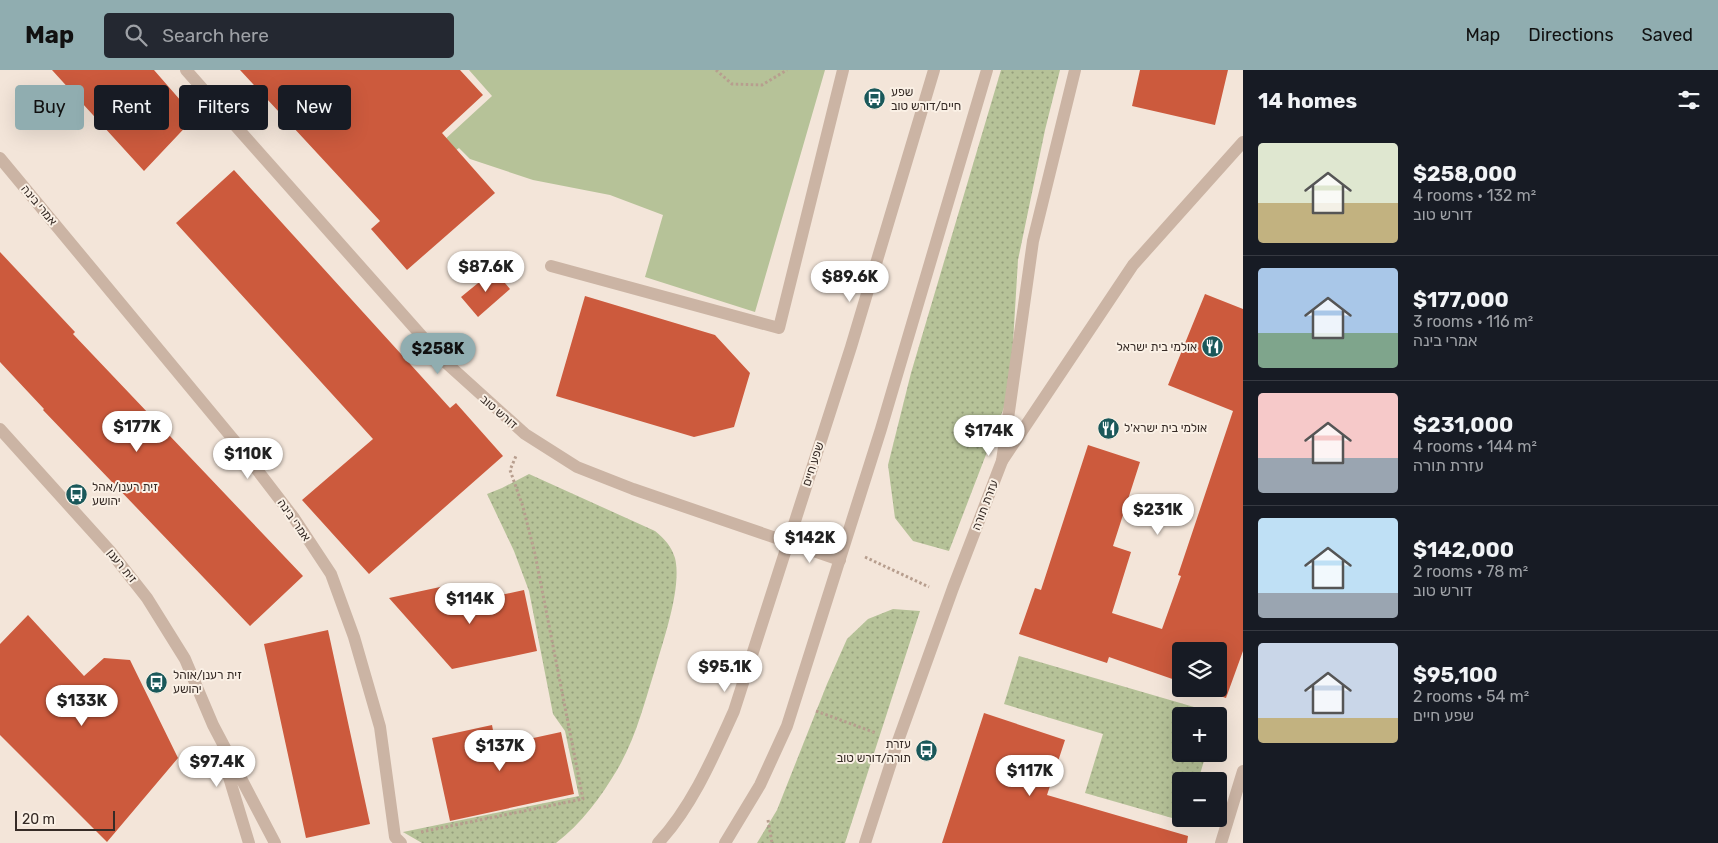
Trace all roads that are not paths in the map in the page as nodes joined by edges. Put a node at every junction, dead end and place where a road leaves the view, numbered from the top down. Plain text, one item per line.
1 (186, 70) edge
2 (844, 70) edge
3 (934, 70) edge
4 (987, 70) edge
5 (1075, 70) edge
6 (1243, 142) edge
7 (0, 158) edge
8 (551, 266) dead end
9 (0, 429) edge
10 (1002, 461) junction
11 (788, 543) junction
12 (842, 553) junction
13 (213, 725) junction
14 (1243, 771) edge
15 (398, 840) edge
16 (249, 843) edge
17 (275, 843) edge
18 (658, 843) edge
19 (725, 843) edge
20 (865, 843) edge
21 (1221, 843) edge

1 - 11 street, דורש טוב
2 - 8 street
3 - 11 street, שפע חיים
4 - 12 street
5 - 10 street
6 - 10 street, עזרת תורה
7 - 15 street, אמרי בינה
9 - 13 street, זית רענן
10 - 20 street, עזרת תורה
11 - 12 street, דורש טוב
11 - 18 street, שפע חיים
12 - 19 street
13 - 16 street, זית רענן
13 - 17 street, זית רענן
14 - 21 street

